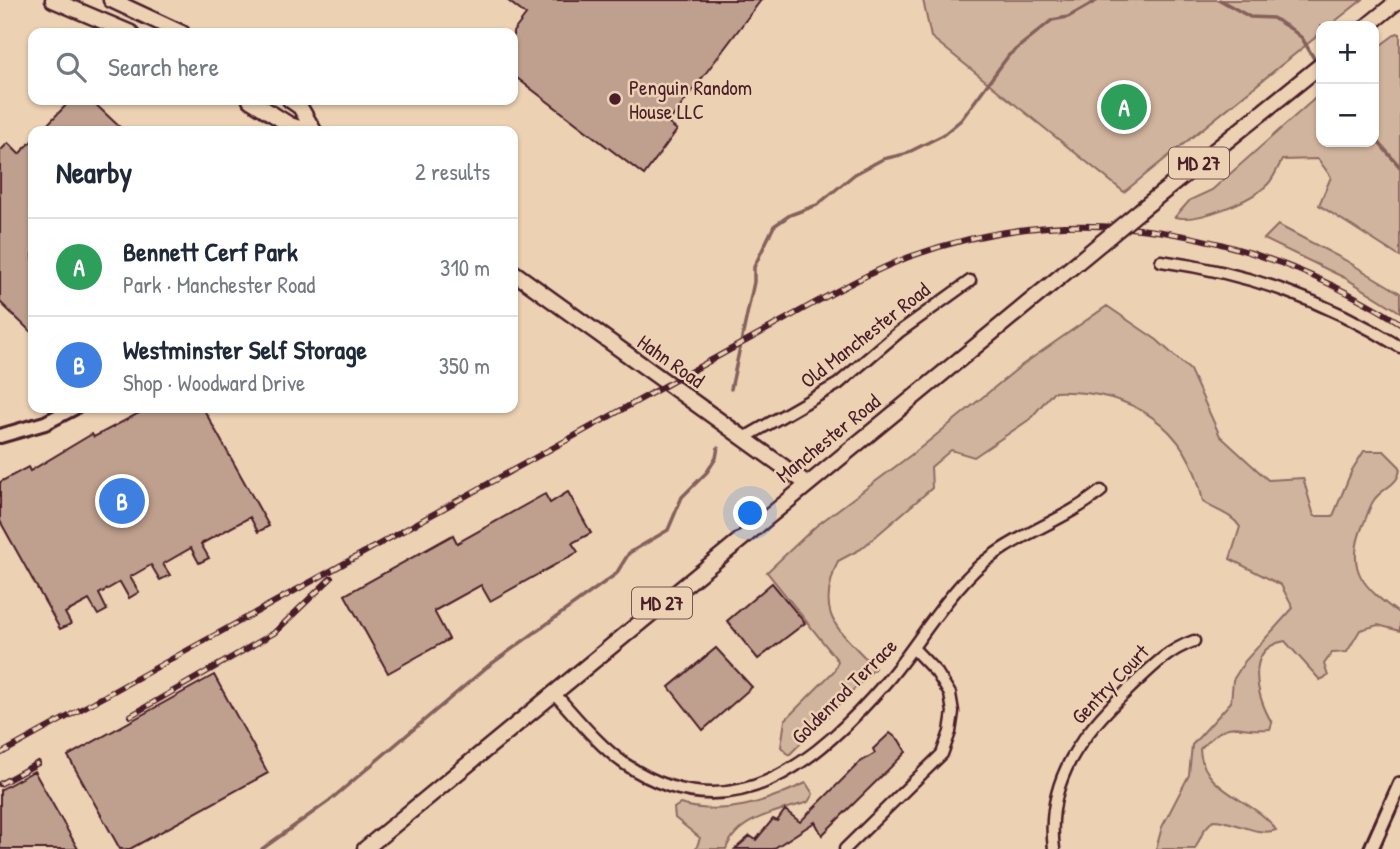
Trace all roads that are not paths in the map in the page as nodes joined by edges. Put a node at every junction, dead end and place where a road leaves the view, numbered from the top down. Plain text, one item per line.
1 (53, 0) edge
2 (111, 0) edge
3 (1399, 0) edge
4 (1373, 21) edge
5 (119, 28) edge
6 (171, 28) edge
7 (1316, 69) edge
8 (258, 105) edge
9 (297, 105) edge
10 (293, 126) edge
11 (311, 126) edge
12 (1161, 261) dead end
13 (518, 276) edge
14 (970, 281) dead end
15 (1400, 347) edge
16 (64, 413) edge
17 (0, 436) edge
18 (744, 438) junction
19 (806, 483) junction
20 (1101, 491) dead end
21 (1194, 641) dead end
22 (913, 648) junction
23 (554, 693) junction
24 (1400, 784) edge
25 (365, 849) edge
26 (845, 849) edge
27 (1054, 849) edge
28 (1371, 849) edge

1 - 5 main road
2 - 6 main road
3 - 4 main road
7 - 19 main road, Manchester Road / MD 27, bridge
8 - 10 main road
9 - 11 main road
12 - 15 street
13 - 18 main road, Hahn Road
14 - 18 street, Old Manchester Road
16 - 17 street
18 - 19 main road, Hahn Road
19 - 23 main road, Manchester Road / MD 27
20 - 22 street, Goldenrod Terrace
21 - 27 street, Gentry Court
22 - 23 street, Goldenrod Terrace
22 - 26 street
23 - 25 main road, Manchester Road / MD 27
24 - 28 street

